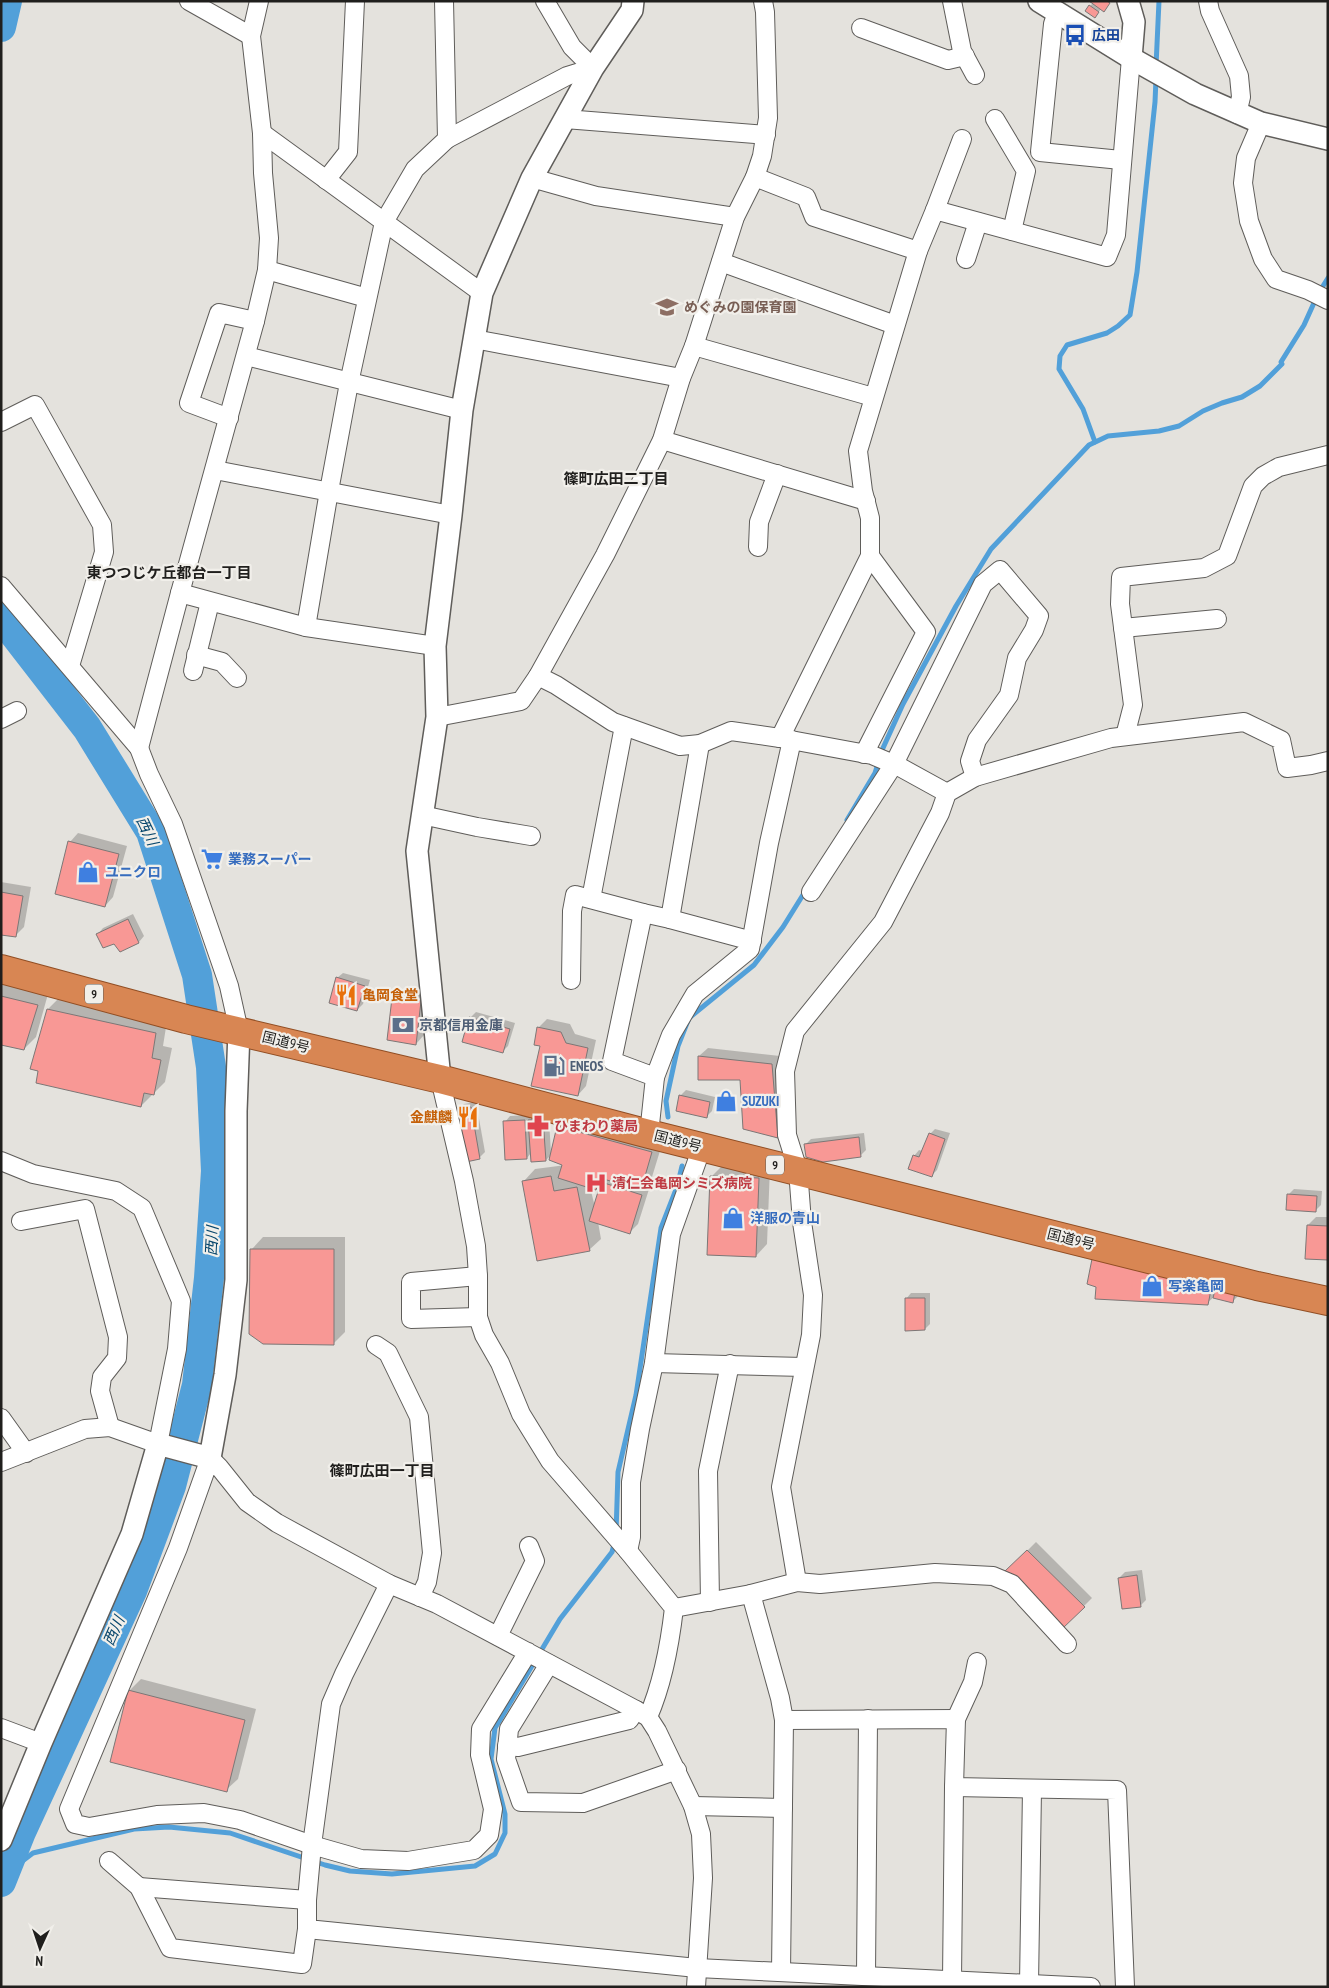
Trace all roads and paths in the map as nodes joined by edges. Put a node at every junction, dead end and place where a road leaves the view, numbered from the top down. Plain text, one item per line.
1 (189, 1) edge
2 (259, 1) edge
3 (355, 1) edge
4 (444, 1) edge
5 (545, 1) edge
6 (633, 1) edge
7 (763, 1) edge
8 (952, 1) edge
9 (1128, 1) edge
10 (1208, 1) edge
11 (1048, 7) edge
12 (861, 28) dead end
13 (251, 36) junction
14 (965, 56) junction
15 (1131, 58) junction
16 (592, 68) junction
17 (975, 75) dead end
18 (1238, 114) junction
19 (565, 119) junction
20 (995, 119) dead end
21 (1261, 123) junction
22 (262, 133) junction
23 (766, 136) junction
24 (447, 139) junction
25 (962, 139) dead end
26 (1328, 139) edge
27 (1122, 160) junction
28 (755, 177) junction
29 (532, 178) junction
30 (326, 180) junction
31 (935, 210) junction
32 (735, 217) junction
33 (384, 222) junction
34 (978, 222) junction
35 (1012, 231) junction
36 (918, 251) junction
37 (966, 259) dead end
38 (721, 262) junction
39 (267, 270) junction
40 (482, 293) junction
41 (367, 298) junction
42 (1328, 300) edge
43 (255, 321) junction
44 (895, 325) junction
45 (474, 339) junction
46 (694, 346) junction
47 (246, 356) junction
48 (681, 378) junction
49 (349, 383) junction
50 (873, 397) junction
51 (462, 410) junction
52 (229, 418) junction
53 (1, 422) edge
54 (662, 440) junction
55 (1328, 455) edge
56 (215, 470) junction
57 (777, 474) junction
58 (328, 491) junction
59 (866, 501) junction
60 (452, 515) junction
61 (758, 547) dead end
62 (870, 556) junction
63 (1, 586) edge
64 (180, 593) junction
65 (210, 602) junction
66 (1217, 619) dead end
67 (306, 627) junction
68 (1122, 628) junction
69 (434, 646) junction
70 (70, 666) junction
71 (538, 676) junction
72 (237, 678) dead end
73 (437, 717) junction
74 (624, 726) junction
75 (1125, 736) junction
76 (786, 739) junction
77 (700, 744) junction
78 (139, 748) junction
79 (864, 754) junction
80 (1328, 761) edge
81 (894, 764) junction
82 (976, 777) junction
83 (947, 793) junction
84 (422, 815) junction
85 (531, 836) dead end
86 (811, 892) dead end
87 (591, 899) junction
88 (643, 912) junction
89 (670, 919) junction
90 (752, 941) junction
91 (1, 970) edge
92 (571, 980) dead end
93 (231, 1029) junction
94 (655, 1077) junction
95 (440, 1080) junction
96 (649, 1134) junction
97 (702, 1147) junction
98 (1, 1161) edge
99 (798, 1170) junction
100 (21, 1221) dead end
101 (478, 1276) junction
102 (1328, 1301) edge
103 (478, 1317) junction
104 (376, 1345) dead end
105 (654, 1363) junction
106 (730, 1364) junction
107 (804, 1367) junction
108 (1, 1418) edge
109 (110, 1426) junction
110 (163, 1445) junction
111 (26, 1453) junction
112 (204, 1457) junction
113 (1, 1462) edge
114 (529, 1546) dead end
115 (628, 1550) junction
116 (797, 1582) junction
117 (389, 1584) junction
118 (752, 1594) junction
119 (420, 1598) junction
120 (710, 1602) junction
121 (674, 1608) junction
122 (498, 1636) junction
123 (1068, 1644) dead end
124 (528, 1652) junction
125 (977, 1662) dead end
126 (549, 1664) junction
127 (642, 1714) junction
128 (956, 1719) junction
129 (784, 1720) junction
130 (868, 1720) junction
131 (1, 1728) edge
132 (41, 1743) junction
133 (507, 1746) junction
134 (677, 1770) junction
135 (954, 1787) junction
136 (1032, 1790) junction
137 (693, 1806) junction
138 (783, 1808) junction
139 (1, 1840) edge
140 (312, 1845) junction
141 (109, 1861) dead end
142 (139, 1887) junction
143 (307, 1900) junction
144 (307, 1928) junction
145 (697, 1968) junction
146 (781, 1972) junction
147 (866, 1976) junction
148 (952, 1980) junction
149 (1029, 1984) junction
150 (696, 1987) edge
151 (1091, 1987) edge
152 (1126, 1987) edge

1 - 13 street
2 - 13 street
3 - 30 street
4 - 24 street
5 - 16 street
6 - 16 street
7 - 23 street
8 - 14 street
9 - 15 street
10 - 18 street
11 - 15 street
11 - 27 street
12 - 14 street
13 - 22 street
14 - 17 street
15 - 18 street
15 - 27 street
16 - 19 street
16 - 24 street
18 - 21 street
19 - 23 street
19 - 29 street
20 - 35 street
21 - 26 street
21 - 42 street
22 - 30 street
22 - 39 street
23 - 28 street
24 - 33 street
25 - 31 street
27 - 35 street
28 - 32 street
28 - 36 street
29 - 32 street
29 - 40 street
30 - 33 street
31 - 34 street
31 - 36 street
32 - 38 street
33 - 40 street
33 - 41 street
34 - 35 street
34 - 37 street
36 - 44 street
38 - 44 street
38 - 46 street
39 - 41 street
39 - 43 street
40 - 45 street
41 - 49 street
43 - 47 street
43 - 52 street
44 - 50 street
45 - 48 street
45 - 51 street
46 - 48 street
46 - 50 street
47 - 49 street
47 - 52 street
48 - 54 street
49 - 51 street
49 - 58 street
50 - 59 street
51 - 60 street
52 - 56 street
53 - 70 street
54 - 57 street
54 - 71 street
55 - 68 street
56 - 58 street
56 - 64 street
57 - 59 street
57 - 61 street
58 - 60 street
58 - 67 street
59 - 62 street
60 - 69 street
62 - 76 street
62 - 79 street
63 - 70 street
64 - 65 street
64 - 78 street
65 - 67 street
65 - 72 street
66 - 68 street
67 - 69 street
68 - 75 street
69 - 73 street
70 - 78 street
71 - 73 street
71 - 74 street
73 - 84 street
74 - 77 street
74 - 87 street
75 - 80 street
75 - 82 street
76 - 77 street
76 - 79 street
76 - 90 street
77 - 89 street
78 - 93 street
79 - 81 street
81 - 82 street
81 - 83 street
81 - 86 street
82 - 83 street
83 - 99 street
84 - 85 street
84 - 95 street
87 - 88 street
87 - 92 street
88 - 89 street
88 - 94 street
89 - 90 street
90 - 94 street
91 - 93 highway, 国道9号 / 9
93 - 95 highway, 国道9号 / 9
93 - 112 street
94 - 96 street
95 - 96 highway, 国道9号 / 9
95 - 101 street
96 - 97 highway, 国道9号 / 9
97 - 99 highway, 国道9号 / 9
97 - 105 street
98 - 110 street
99 - 102 highway, 国道9号 / 9
99 - 107 street
100 - 109 street
101 - 103 street
101 - 103 street
103 - 115 street
104 - 119 street
105 - 106 street
105 - 115 street
106 - 107 street
106 - 120 street
107 - 116 street
108 - 111 street
109 - 110 street
109 - 111 street
110 - 112 street
110 - 132 street
111 - 113 street
112 - 117 street
112 - 140 street
114 - 122 street
115 - 121 street
116 - 118 street
116 - 123 street
117 - 119 street
117 - 140 street
118 - 120 street
118 - 129 street
119 - 122 street
120 - 121 street
121 - 127 street
122 - 124 street
124 - 126 street
124 - 140 street
125 - 128 street
126 - 127 street
126 - 133 street
127 - 133 street
127 - 134 street
128 - 130 street
128 - 135 street
129 - 130 street
129 - 138 street
130 - 147 street
131 - 132 street
132 - 139 street
133 - 134 street
134 - 137 street
135 - 136 street
135 - 148 street
136 - 149 street
136 - 152 street
137 - 138 street
137 - 145 street
138 - 146 street
140 - 143 street
141 - 142 street
142 - 143 street
142 - 144 street
143 - 144 street
144 - 145 street
145 - 146 street
145 - 150 street
146 - 147 street
147 - 148 street
148 - 149 street
149 - 151 street

